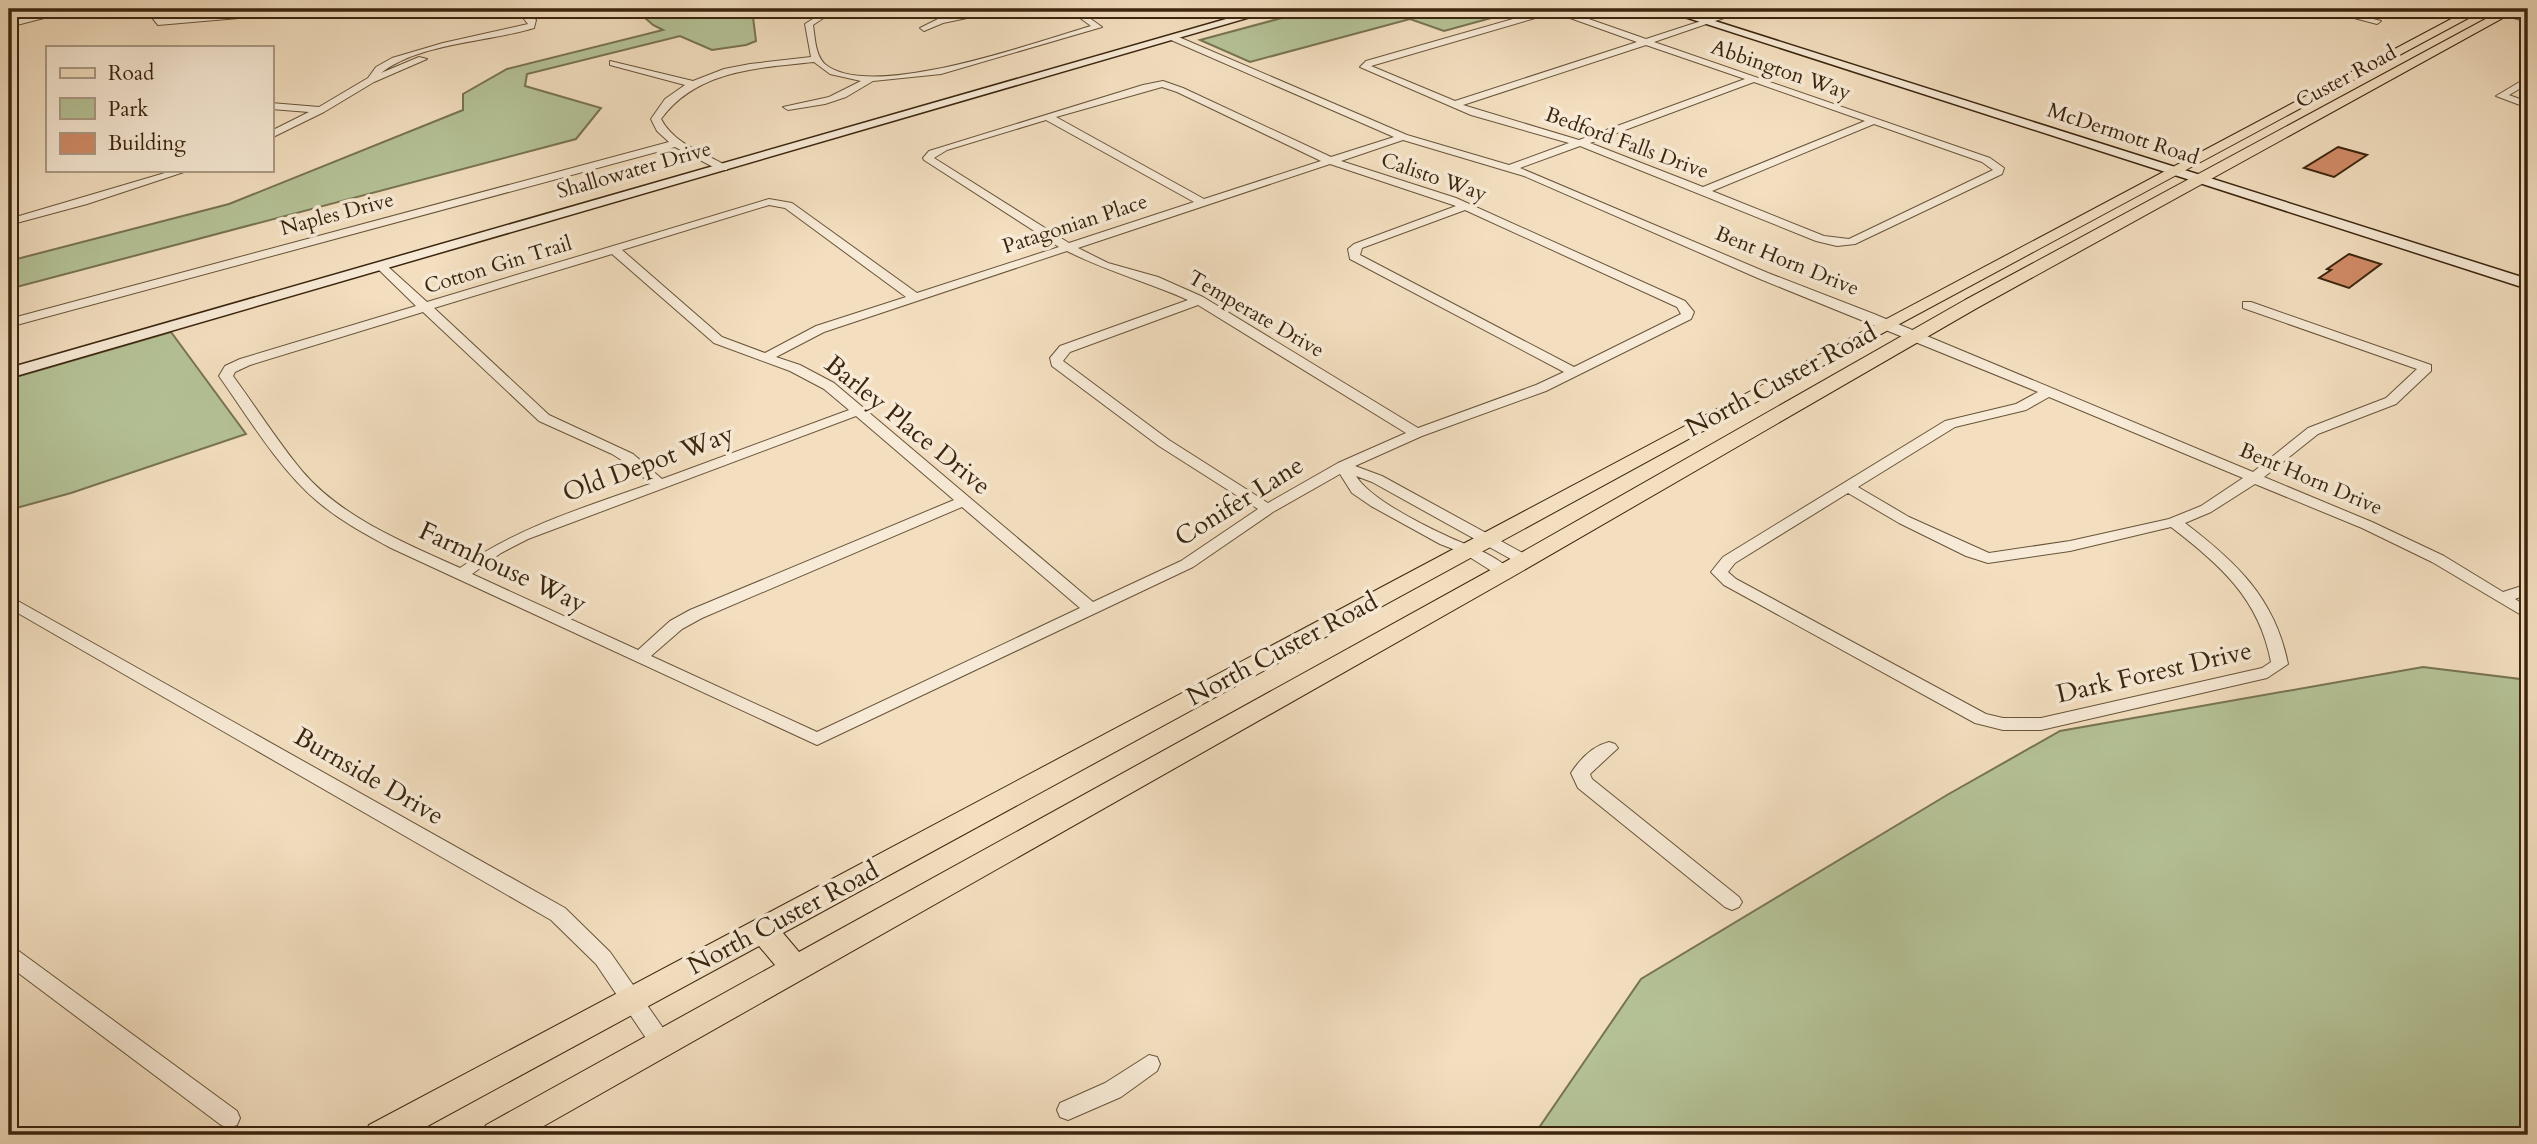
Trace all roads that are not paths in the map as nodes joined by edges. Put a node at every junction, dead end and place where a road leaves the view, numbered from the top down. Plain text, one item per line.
1 (75, 9) edge
2 (149, 9) edge
3 (308, 9) edge
4 (520, 9) edge
5 (833, 9) edge
6 (1006, 9) edge
7 (1072, 9) edge
8 (1209, 9) edge
9 (1226, 9) edge
10 (1272, 9) edge
11 (1666, 9) edge
12 (1693, 9) edge
13 (1746, 9) edge
14 (2324, 9) edge
15 (2479, 9) edge
16 (2486, 9) edge
17 (2504, 11) edge
18 (1720, 17) junction
19 (2528, 18) edge
20 (2377, 21) dead end
21 (1706, 22) junction
22 (9, 24) edge
23 (924, 28) dead end
24 (1174, 38) junction
25 (1647, 42) junction
26 (816, 59) junction
27 (613, 63) dead end
28 (1365, 65) joint
29 (1905, 76) junction
30 (872, 78) junction
31 (1754, 79) junction
32 (2528, 80) edge
33 (1891, 81) junction
34 (694, 84) junction
35 (1453, 105) junction
36 (2528, 105) edge
37 (273, 106) edge
38 (788, 107) dead end
39 (321, 110) junction
40 (1048, 117) junction
41 (1874, 121) junction
42 (273, 134) edge
43 (1403, 137) junction
44 (1581, 143) junction
45 (675, 144) junction
46 (1330, 161) junction
47 (723, 168) junction
48 (1511, 168) junction
49 (2177, 168) junction
50 (179, 172) edge
51 (2205, 177) junction
52 (1703, 191) junction
53 (1203, 203) junction
54 (1466, 206) junction
55 (9, 222) edge
56 (1838, 243) joint
57 (1067, 247) junction
58 (615, 250) junction
59 (2013, 257) junction
60 (2485, 264) junction
61 (381, 266) junction
62 (2039, 266) junction
63 (2528, 270) edge
64 (2528, 284) edge
65 (915, 297) junction
66 (1199, 300) junction
67 (2247, 305) dead end
68 (424, 308) junction
69 (1688, 312) joint
70 (9, 323) edge
71 (1886, 324) junction
72 (1914, 336) junction
73 (764, 358) junction
74 (230, 369) joint
75 (1574, 372) junction
76 (9, 373) edge
77 (2048, 392) junction
78 (858, 411) junction
79 (1417, 433) junction
80 (1343, 466) junction
81 (2254, 478) junction
82 (659, 485) junction
83 (1846, 486) junction
84 (964, 501) junction
85 (1268, 509) junction
86 (2174, 522) junction
87 (1478, 544) junction
88 (1514, 566) junction
89 (461, 575) junction
90 (2528, 589) edge
91 (2502, 598) junction
92 (9, 601) edge
93 (1092, 610) junction
94 (2528, 614) edge
95 (640, 657) junction
96 (817, 739) joint
97 (1609, 748) dead end
98 (1731, 902) dead end
99 (763, 929) junction
100 (9, 955) edge
101 (796, 969) junction
102 (632, 1000) junction
103 (662, 1044) junction
104 (1149, 1064) dead end
105 (1068, 1110) dead end
106 (229, 1118) dead end
107 (381, 1135) edge
108 (498, 1135) edge

1 - 22 street
2 - 3 street
4 - 39 street
5 - 26 street
6 - 23 street
7 - 30 street
8 - 9 street
10 - 24 main road, Shallowater Drive
11 - 21 main road, McDermott Road
12 - 18 main road, McDermott Road
13 - 18 street
14 - 20 street
15 - 49 main road, North Custer Road
16 - 17 street
17 - 19 street
17 - 51 main road, Custer Road
18 - 21 street
18 - 29 main road, McDermott Road
21 - 25 street
21 - 33 main road, McDermott Road
24 - 43 street, Bent Horn Drive
24 - 47 main road, Shallowater Drive
25 - 28 street, Abbington Way
25 - 31 street, Abbington Way
25 - 35 street
26 - 30 street
26 - 34 street
27 - 34 street
28 - 35 street, Bedford Falls Drive
29 - 33 main road
29 - 49 main road, McDermott Road
30 - 38 street
31 - 41 street, Abbington Way
31 - 44 street
32 - 36 street
33 - 49 main road, McDermott Road
34 - 45 street
35 - 44 street, Bedford Falls Drive
37 - 39 street
39 - 42 street
40 - 46 street, Calisto Way
40 - 53 street
40 - 57 street, Temperate Drive
41 - 52 street
41 - 56 street, Abbington Way
43 - 46 street, Patagonian Place
43 - 48 street, Bent Horn Drive
44 - 48 street
44 - 52 street, Bedford Falls Drive
45 - 47 street
45 - 70 street, Naples Drive
46 - 53 street, Patagonian Place
46 - 54 street, Calisto Way
47 - 61 main road, Shallowater Drive
48 - 71 street, Bent Horn Drive
49 - 51 main road, McDermott Road
49 - 59 main road, North Custer Road
50 - 55 street
51 - 60 main road, McDermott Road
51 - 62 main road, North Custer Road
52 - 56 street, Bedford Falls Drive
53 - 57 street, Patagonian Place
54 - 69 street, Calisto Way
54 - 75 street
57 - 65 street, Patagonian Place
57 - 66 street, Temperate Drive
58 - 65 street, Cotton Gin Trail
58 - 68 street, Cotton Gin Trail
58 - 73 street, Barley Place Drive
59 - 62 main road
59 - 71 main road, North Custer Road
60 - 63 main road, McDermott Road
60 - 64 main road, McDermott Road
61 - 68 street
61 - 76 main road, Shallowater Drive
62 - 72 main road, North Custer Road
65 - 73 street, Patagonian Place
66 - 79 street, Temperate Drive
66 - 85 street
67 - 81 street
68 - 74 street, Cotton Gin Trail
68 - 82 street
69 - 75 street, Conifer Lane
71 - 72 street, Bent Horn Drive
71 - 87 main road, North Custer Road
72 - 77 street, Bent Horn Drive
72 - 88 main road, North Custer Road
73 - 78 street, Barley Place Drive
74 - 89 street, Farmhouse Way
75 - 79 street, Conifer Lane
77 - 81 street, Bent Horn Drive
77 - 83 street
78 - 82 street, Old Depot Way
78 - 84 street, Barley Place Drive
79 - 80 street, Conifer Lane
80 - 85 street, Conifer Lane
80 - 87 street
80 - 87 street
81 - 86 street
81 - 91 street, Bent Horn Drive
82 - 89 street, Old Depot Way
83 - 86 street
83 - 86 street, Dark Forest Drive
84 - 93 street, Barley Place Drive
84 - 95 street
85 - 93 street, Conifer Lane
87 - 88 street
87 - 88 street
87 - 99 main road, North Custer Road
88 - 101 main road, North Custer Road
89 - 95 street, Farmhouse Way
90 - 91 street
91 - 94 street, Bent Horn Drive
92 - 102 street, Burnside Drive
93 - 96 street, Conifer Lane
95 - 96 street, Farmhouse Way
97 - 98 street
99 - 101 main road
99 - 102 main road, North Custer Road
100 - 106 street
101 - 103 main road, North Custer Road
102 - 103 street, Burnside Drive
102 - 107 main road, North Custer Road
103 - 108 main road, North Custer Road
104 - 105 street

